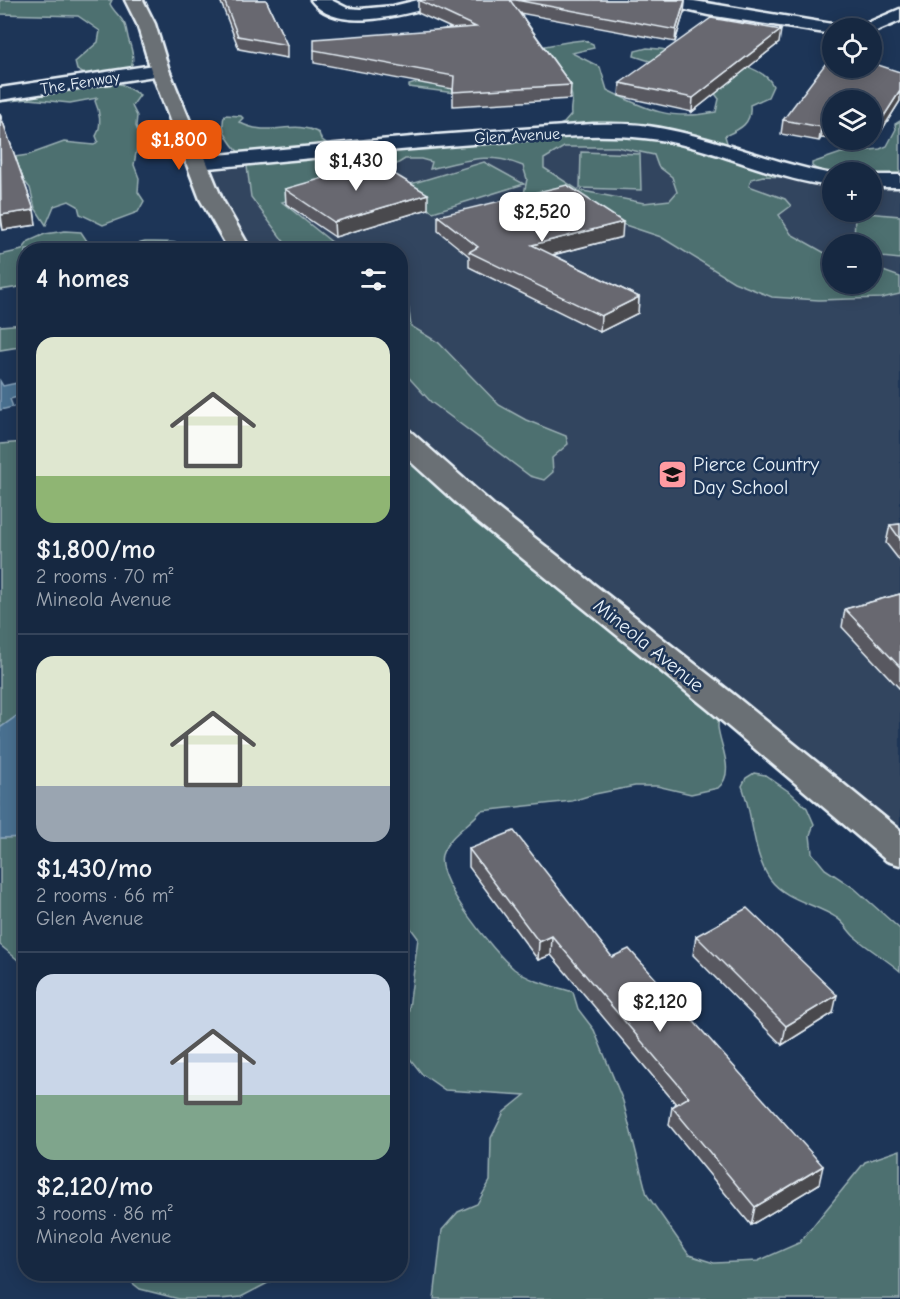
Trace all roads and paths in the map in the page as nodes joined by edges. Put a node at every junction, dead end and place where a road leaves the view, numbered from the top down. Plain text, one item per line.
1 (134, 0) edge
2 (320, 0) edge
3 (437, 0) edge
4 (666, 0) edge
5 (900, 14) edge
6 (882, 23) edge
7 (822, 27) edge
8 (882, 37) edge
9 (891, 39) dead end
10 (160, 70) junction
11 (0, 94) edge
12 (197, 163) junction
13 (822, 178) edge
14 (900, 180) edge
15 (882, 181) edge
16 (236, 243) edge
17 (408, 444) edge
18 (900, 851) edge

1 - 10 main road
2 - 3 street
4 - 7 street
5 - 6 street
8 - 9 street
10 - 11 street, The Fenway
10 - 12 main road
12 - 13 street, Glen Avenue
12 - 16 main road
14 - 15 street
17 - 18 main road, Mineola Avenue

